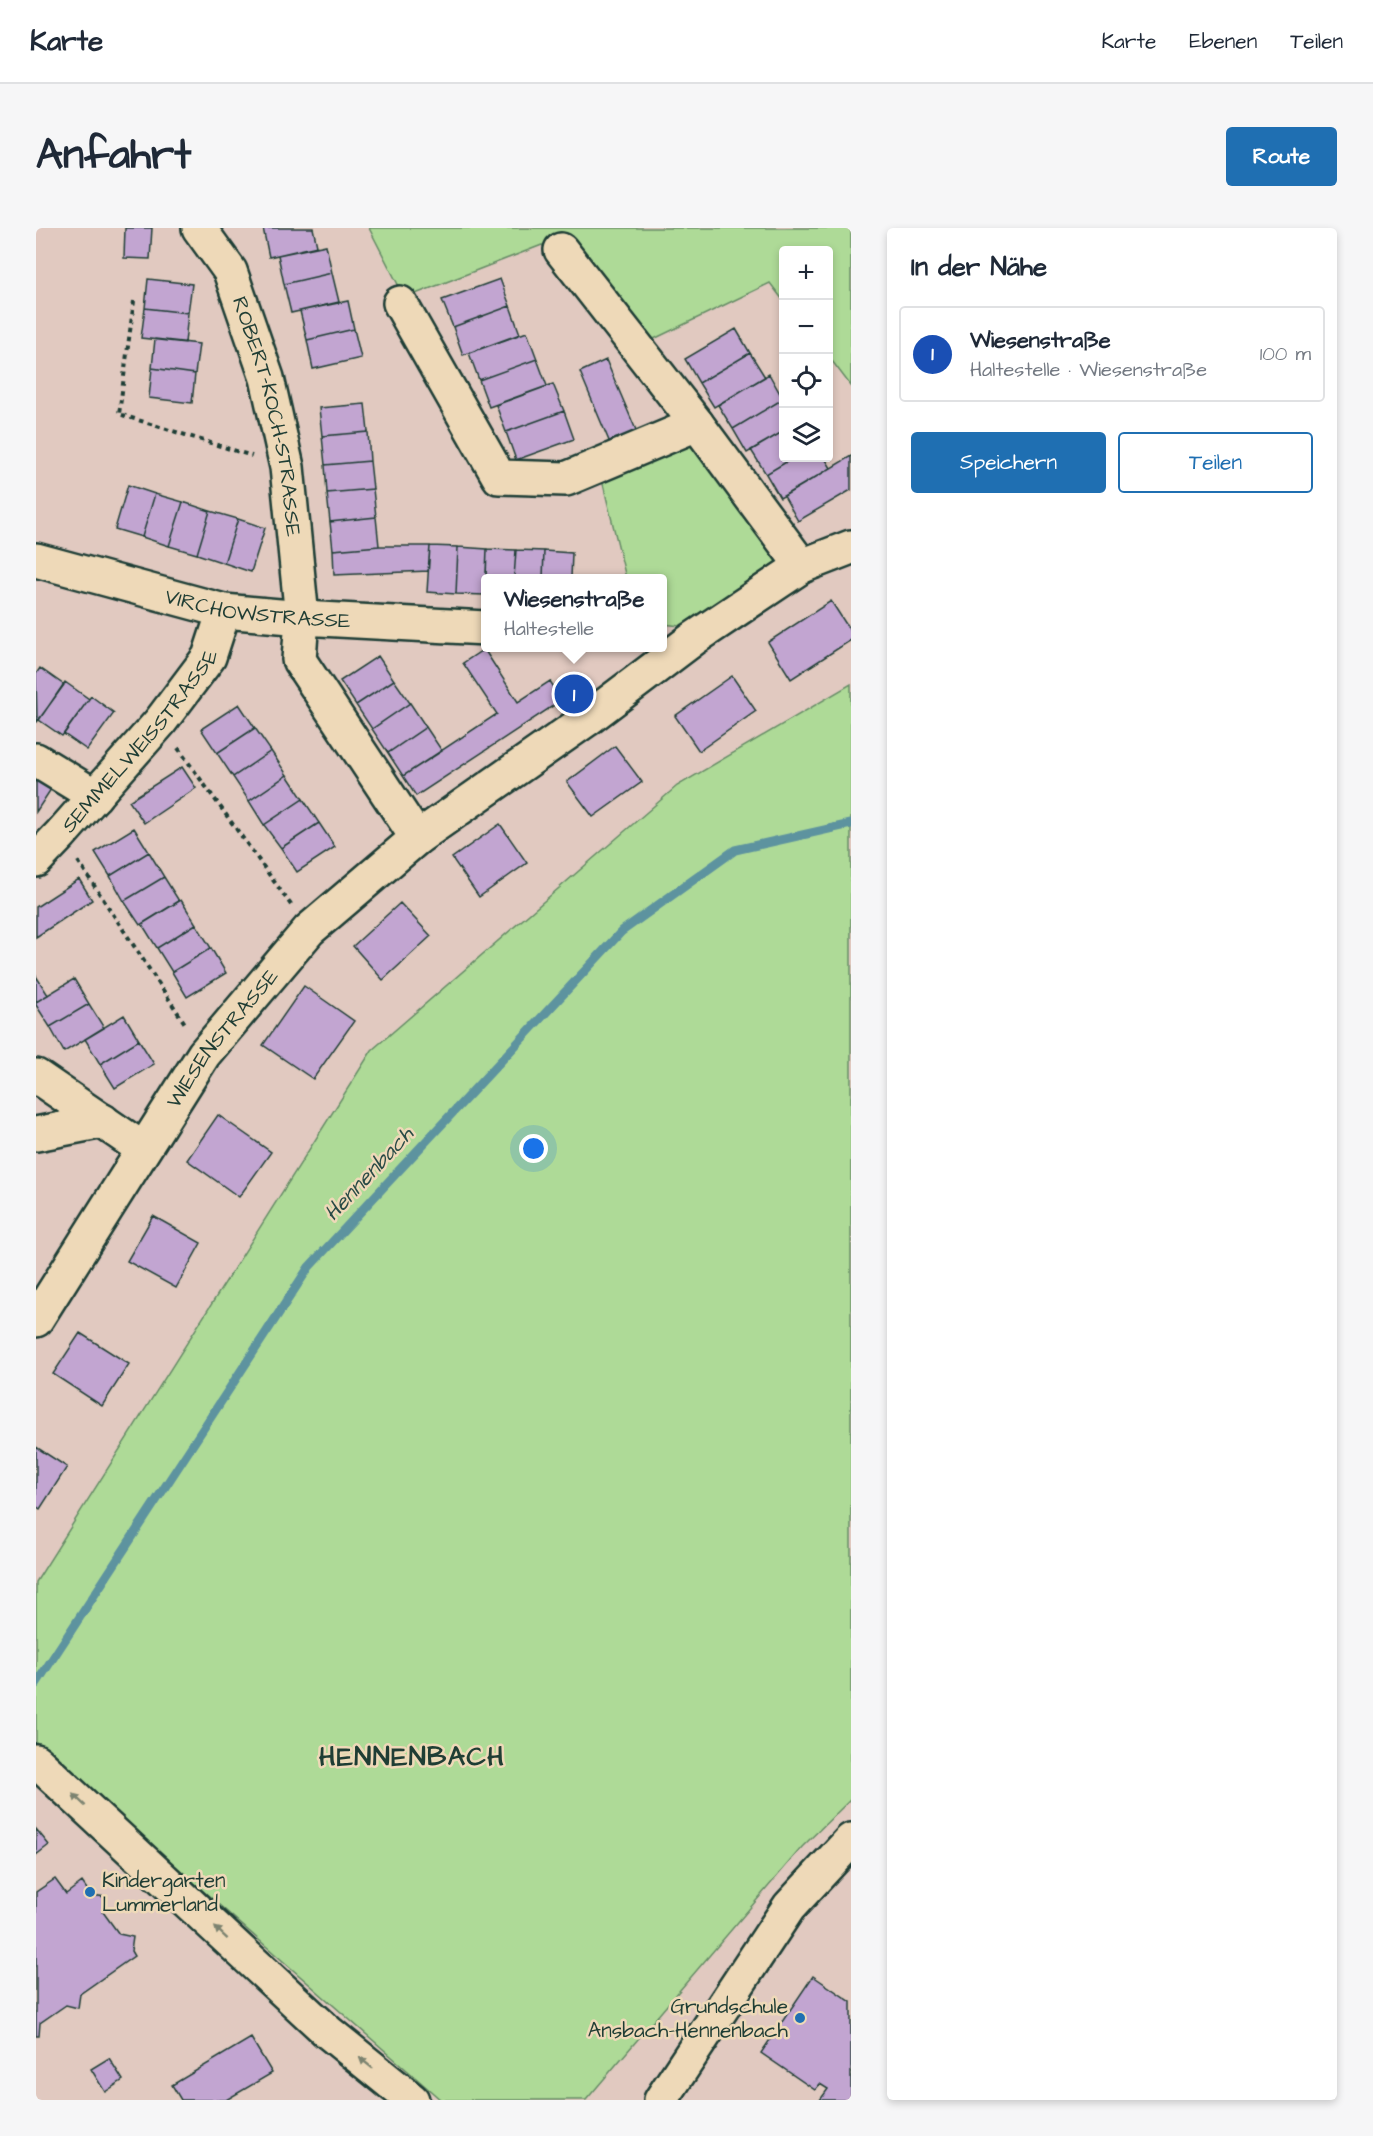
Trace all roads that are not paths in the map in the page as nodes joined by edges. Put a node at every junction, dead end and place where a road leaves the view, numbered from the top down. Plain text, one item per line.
1 (199, 228) edge
2 (561, 250) dead end
3 (400, 303) dead end
4 (697, 424) junction
5 (851, 547) edge
6 (36, 561) edge
7 (802, 566) junction
8 (224, 611) junction
9 (302, 618) junction
10 (481, 628) edge
11 (678, 639) edge
12 (663, 652) edge
13 (36, 760) edge
14 (95, 796) junction
15 (417, 838) junction
16 (36, 860) edge
17 (36, 1076) edge
18 (103, 1120) junction
19 (36, 1134) edge
20 (143, 1149) junction
21 (36, 1320) edge
22 (36, 1761) edge
23 (851, 1840) edge
24 (412, 2100) edge
25 (661, 2100) edge

1 - 9 street, ROBERT-KOCH-STRASSE
2 - 4 street
3 - 4 street
4 - 7 street
5 - 7 street, WIESENSTRASSE
6 - 8 street, VIRCHOWSTRASSE
7 - 11 street, WIESENSTRASSE
8 - 9 street, VIRCHOWSTRASSE
8 - 14 street, SEMMELWEISSTRASSE
9 - 10 street, VIRCHOWSTRASSE
9 - 15 street, ROBERT-KOCH-STRASSE
12 - 15 street, WIESENSTRASSE
13 - 14 street
14 - 16 street, SEMMELWEISSTRASSE
15 - 20 street, WIESENSTRASSE
17 - 18 street
18 - 19 street
18 - 20 street
20 - 21 street, WIESENSTRASSE
24 -> 22 street
23 - 25 street

